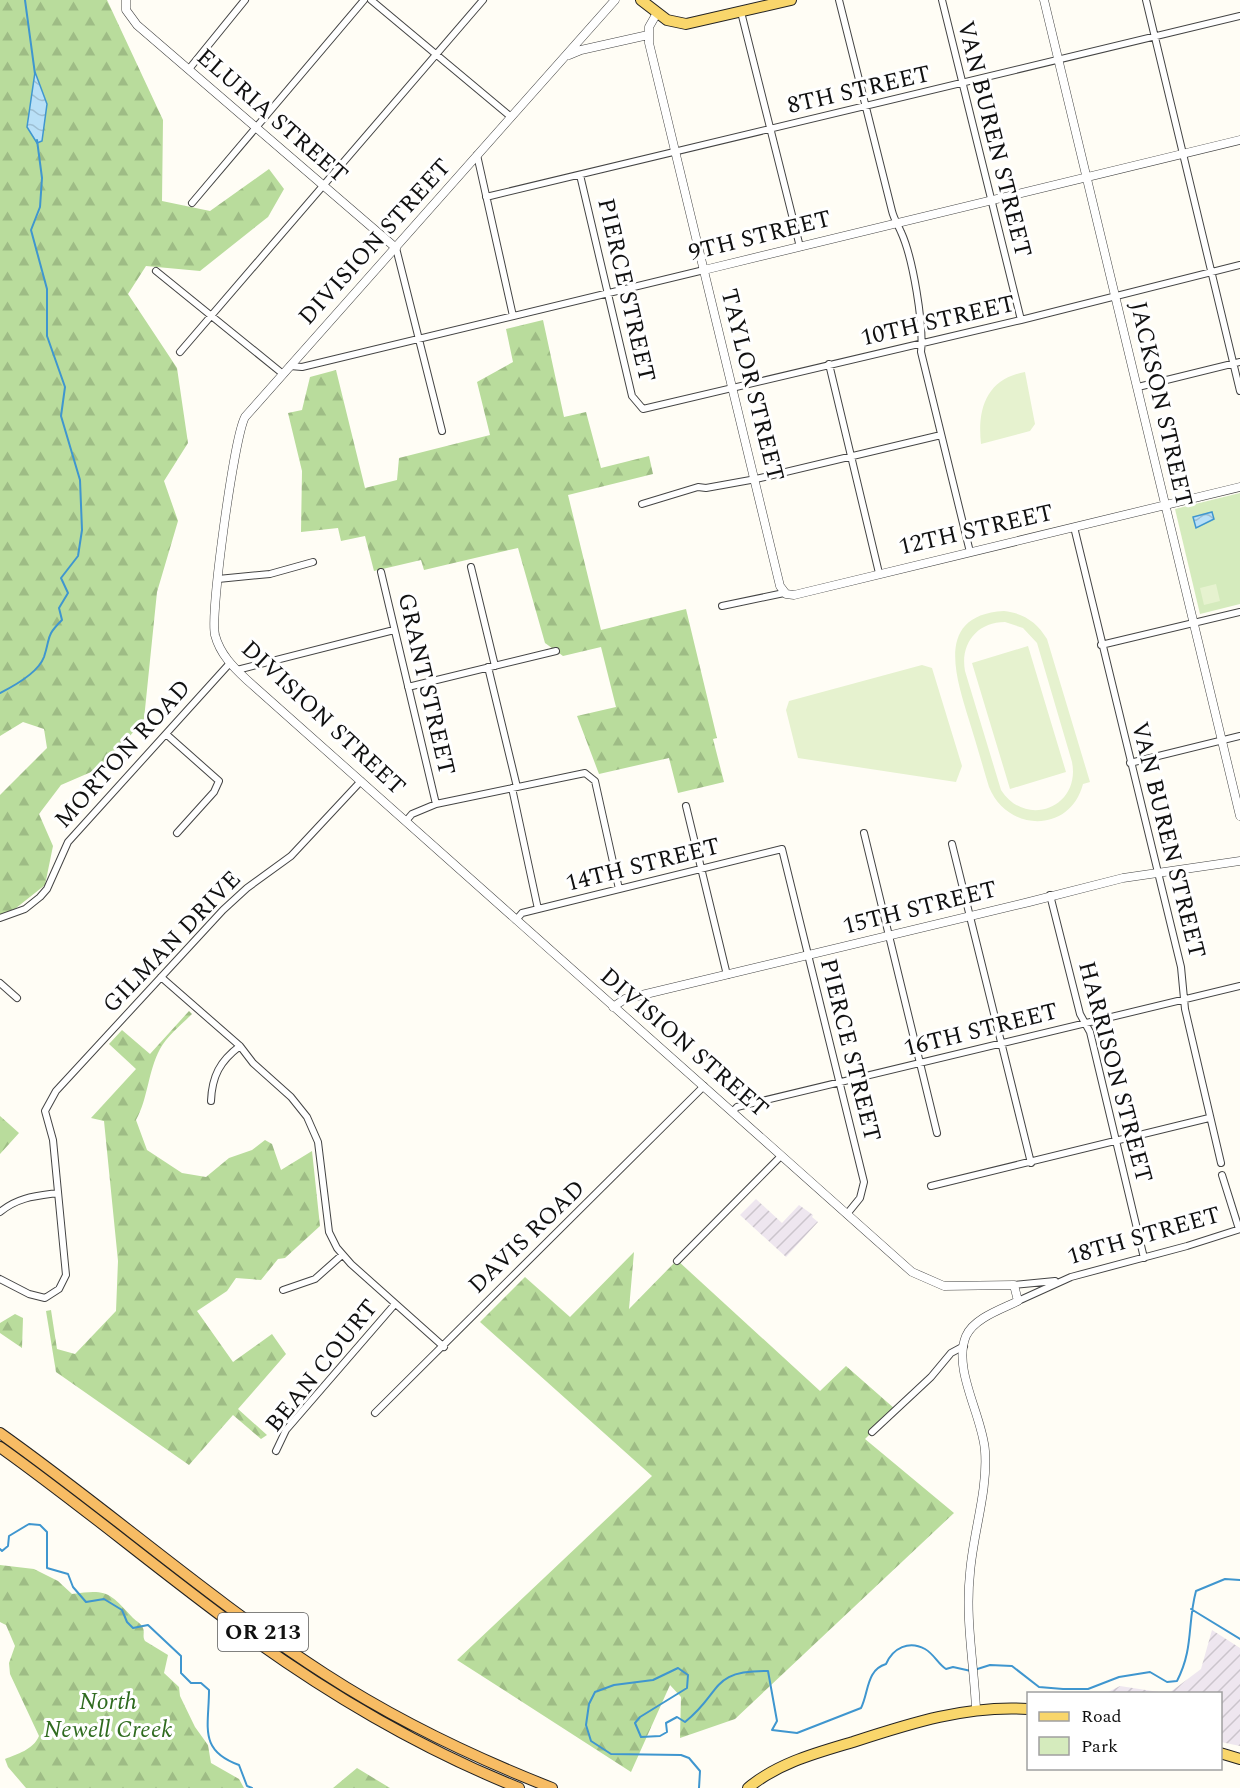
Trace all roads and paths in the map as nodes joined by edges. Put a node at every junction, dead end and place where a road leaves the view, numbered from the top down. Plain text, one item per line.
1 (126, 0) edge
2 (245, 0) edge
3 (364, 0) edge
4 (371, 0) edge
5 (483, 0) edge
6 (615, 0) edge
7 (641, 0) edge
8 (791, 0) edge
9 (839, 0) edge
10 (942, 0) edge
11 (1044, 0) edge
12 (1146, 0) edge
13 (741, 12) junction
14 (657, 13) junction
15 (1240, 16) edge
16 (648, 35) junction
17 (1154, 37) junction
18 (437, 54) junction
19 (1059, 59) junction
20 (562, 60) junction
21 (189, 69) junction
22 (961, 84) junction
23 (866, 107) junction
24 (511, 117) junction
25 (256, 128) junction
26 (772, 129) junction
27 (1240, 140) edge
28 (675, 151) junction
29 (1183, 154) junction
30 (477, 155) junction
31 (580, 175) junction
32 (1087, 177) junction
33 (324, 187) junction
34 (486, 197) junction
35 (990, 201) junction
36 (192, 203) dead end
37 (896, 224) junction
38 (800, 247) junction
39 (396, 248) junction
40 (1240, 265) edge
41 (156, 270) dead end
42 (704, 270) junction
43 (1211, 272) junction
44 (608, 293) junction
45 (1116, 296) junction
46 (212, 316) junction
47 (513, 316) junction
48 (1021, 320) junction
49 (419, 340) junction
50 (922, 343) junction
51 (180, 352) dead end
52 (1237, 363) edge
53 (829, 364) junction
54 (290, 366) junction
55 (283, 374) junction
56 (1138, 387) junction
57 (734, 388) junction
58 (1240, 390) edge
59 (643, 409) joint
60 (442, 431) dead end
61 (941, 435) junction
62 (850, 455) junction
63 (756, 479) junction
64 (1240, 487) edge
65 (642, 504) dead end
66 (1164, 505) junction
67 (1074, 527) junction
68 (970, 552) junction
69 (313, 562) dead end
70 (471, 567) dead end
71 (381, 572) dead end
72 (879, 573) junction
73 (218, 579) junction
74 (784, 593) junction
75 (722, 606) dead end
76 (1240, 612) edge
77 (1193, 623) junction
78 (394, 630) junction
79 (1101, 645) junction
80 (556, 651) dead end
81 (230, 663) junction
82 (492, 667) junction
83 (237, 670) junction
84 (408, 687) junction
85 (166, 734) junction
86 (1240, 736) edge
87 (1222, 741) junction
88 (1130, 763) junction
89 (361, 781) junction
90 (514, 788) junction
91 (436, 804) junction
92 (686, 806) dead end
93 (1240, 816) edge
94 (406, 821) junction
95 (864, 832) dead end
96 (177, 833) dead end
97 (952, 844) dead end
98 (783, 849) joint
99 (1240, 861) edge
100 (702, 869) junction
101 (1158, 873) junction
102 (619, 889) junction
103 (1050, 895) junction
104 (538, 909) junction
105 (970, 916) junction
106 (0, 918) edge
107 (516, 920) junction
108 (891, 936) junction
109 (808, 956) junction
110 (727, 975) junction
111 (161, 977) junction
112 (0, 983) edge
113 (1240, 986) edge
114 (18, 998) dead end
115 (1184, 999) junction
116 (613, 1007) junction
117 (1085, 1023) junction
118 (1003, 1043) junction
119 (240, 1046) junction
120 (920, 1063) junction
121 (840, 1083) junction
122 (704, 1086) junction
123 (211, 1101) dead end
124 (733, 1111) junction
125 (1209, 1118) junction
126 (937, 1133) dead end
127 (1117, 1140) junction
128 (781, 1156) junction
129 (1031, 1162) junction
130 (1221, 1163) dead end
131 (1222, 1175) dead end
132 (931, 1186) dead end
133 (58, 1193) junction
134 (0, 1212) edge
135 (847, 1214) junction
136 (1239, 1229) edge
137 (342, 1255) junction
138 (1144, 1258) junction
139 (677, 1261) dead end
140 (0, 1279) edge
141 (1058, 1281) junction
142 (1014, 1285) junction
143 (944, 1286) joint
144 (283, 1290) dead end
145 (1018, 1301) junction
146 (395, 1304) junction
147 (964, 1346) junction
148 (444, 1347) junction
149 (375, 1413) dead end
150 (872, 1432) dead end
151 (0, 1433) edge
152 (0, 1447) edge
153 (276, 1451) dead end
154 (976, 1709) junction
155 (1027, 1709) edge
156 (1222, 1753) edge
157 (1240, 1759) edge
158 (519, 1788) edge
159 (552, 1788) edge
160 (748, 1788) edge

1 - 21 street, ELURIA STREET
2 - 21 street
3 - 25 street
4 - 18 street
5 - 18 street
6 - 20 street, DIVISION STREET
7 - 14 main road
8 - 13 main road
9 - 23 street
10 - 22 street, VAN BUREN STREET
11 - 19 street, JACKSON STREET
12 - 17 street
13 - 14 main road
13 - 26 street
14 - 16 street
15 - 17 street, 8TH STREET
16 - 20 street
16 - 28 street, TAYLOR STREET
17 - 19 street, 8TH STREET
17 - 29 street
18 - 24 street
18 - 33 street
19 - 22 street, 8TH STREET
19 - 32 street, JACKSON STREET
20 - 24 street, DIVISION STREET
21 - 25 street, ELURIA STREET
22 - 23 street, 8TH STREET
22 - 35 street, VAN BUREN STREET
23 - 26 street, 8TH STREET
23 - 37 street
24 - 30 street, DIVISION STREET
25 - 33 street, ELURIA STREET
25 - 36 street
26 - 28 street, 8TH STREET
26 - 38 street
27 - 29 street, 9TH STREET
28 - 31 street, 8TH STREET
28 - 42 street, TAYLOR STREET
29 - 32 street, 9TH STREET
29 - 43 street
30 - 34 street
30 - 39 street, DIVISION STREET
31 - 34 street, 8TH STREET
31 - 44 street, PIERCE STREET
32 - 35 street, 9TH STREET
32 - 45 street, JACKSON STREET
33 - 39 street, ELURIA STREET
33 - 46 street
34 - 47 street
35 - 37 street, 9TH STREET
35 - 48 street, VAN BUREN STREET
37 - 38 street, 9TH STREET
37 - 50 street
38 - 42 street, 9TH STREET
39 - 49 street
39 - 54 street, DIVISION STREET
40 - 43 street, 10TH STREET
41 - 46 street
42 - 44 street, 9TH STREET
42 - 57 street, TAYLOR STREET
43 - 45 street, 10TH STREET
43 - 52 street
44 - 47 street, 9TH STREET
44 - 59 street, PIERCE STREET
45 - 48 street, 10TH STREET
45 - 56 street, JACKSON STREET
46 - 51 street
46 - 55 street
47 - 49 street, 9TH STREET
48 - 50 street, 10TH STREET
49 - 54 street, 9TH STREET
49 - 60 street
50 - 53 street, 10TH STREET
50 - 61 street
52 - 56 street
52 - 58 street
53 - 57 street, 10TH STREET
53 - 62 street
54 - 55 street, DIVISION STREET
55 - 73 street, DIVISION STREET
56 - 66 street, JACKSON STREET
57 - 59 street, 10TH STREET
57 - 63 street, TAYLOR STREET
61 - 62 street
61 - 68 street
62 - 63 street
62 - 72 street
63 - 65 street
63 - 74 street, TAYLOR STREET
64 - 66 street, 12TH STREET
66 - 67 street, 12TH STREET
66 - 77 street, JACKSON STREET
67 - 68 street, 12TH STREET
67 - 79 street, VAN BUREN STREET
68 - 72 street, 12TH STREET
69 - 73 street
70 - 82 street
71 - 78 street, GRANT STREET
72 - 74 street, 12TH STREET
73 - 81 street, DIVISION STREET
74 - 75 street, 12TH STREET
76 - 77 street
77 - 79 street
77 - 87 street, JACKSON STREET
78 - 83 street
78 - 84 street, GRANT STREET
79 - 88 street, VAN BUREN STREET
80 - 82 street
81 - 83 street, DIVISION STREET
81 - 85 street, MORTON ROAD
82 - 84 street
82 - 90 street
83 - 89 street, DIVISION STREET
84 - 91 street, GRANT STREET
85 - 96 street
85 - 106 street, MORTON ROAD
86 - 87 street
87 - 88 street
87 - 93 street, JACKSON STREET
88 - 101 street, VAN BUREN STREET
89 - 94 street, DIVISION STREET
89 - 111 street, GILMAN DRIVE
90 - 91 street
90 - 102 street
90 - 104 street
91 - 94 street
92 - 100 street
94 - 107 street, DIVISION STREET
95 - 108 street
97 - 105 street
98 - 100 street, 14TH STREET
98 - 109 street, PIERCE STREET
99 - 101 street, 15TH STREET
100 - 102 street, 14TH STREET
100 - 110 street
101 - 103 street, 15TH STREET
101 - 115 street, VAN BUREN STREET
102 - 104 street, 14TH STREET
103 - 105 street, 15TH STREET
103 - 117 street, HARRISON STREET
104 - 107 street, 14TH STREET
105 - 108 street, 15TH STREET
105 - 118 street
107 - 116 street, DIVISION STREET
108 - 109 street, 15TH STREET
108 - 120 street
109 - 110 street, 15TH STREET
109 - 121 street, PIERCE STREET
110 - 116 street, 15TH STREET
111 - 119 street
111 - 133 street, GILMAN DRIVE
112 - 114 street
113 - 115 street, 16TH STREET
115 - 117 street, 16TH STREET
115 - 125 street, VAN BUREN STREET
116 - 122 street, DIVISION STREET
117 - 118 street, 16TH STREET
117 - 127 street, HARRISON STREET
118 - 120 street, 16TH STREET
118 - 129 street
119 - 123 street
119 - 137 street
120 - 121 street, 16TH STREET
120 - 126 street
121 - 124 street, 16TH STREET
121 - 135 street, PIERCE STREET
122 - 124 street, DIVISION STREET
122 - 148 street, DAVIS ROAD
124 - 128 street, DIVISION STREET
125 - 127 street
125 - 130 street, VAN BUREN STREET
127 - 129 street
127 - 138 street, HARRISON STREET
128 - 135 street, DIVISION STREET
128 - 139 street
129 - 132 street
131 - 136 street
133 - 134 street
133 - 140 street
135 - 143 street, DIVISION STREET
136 - 138 street, 18TH STREET
137 - 144 street
137 - 146 street
138 - 141 street, 18TH STREET
141 - 142 street, 18TH STREET
141 - 145 street, 18TH STREET
142 - 143 street, 18TH STREET
142 - 145 street
145 - 147 street, 18TH STREET
146 - 148 street
146 - 153 street, BEAN COURT
147 - 150 street
147 - 154 street
148 - 149 street, DAVIS ROAD
151 - 159 highway, OR 213
152 - 158 highway, OR 213
154 - 155 main road
154 - 160 main road
156 - 157 main road

